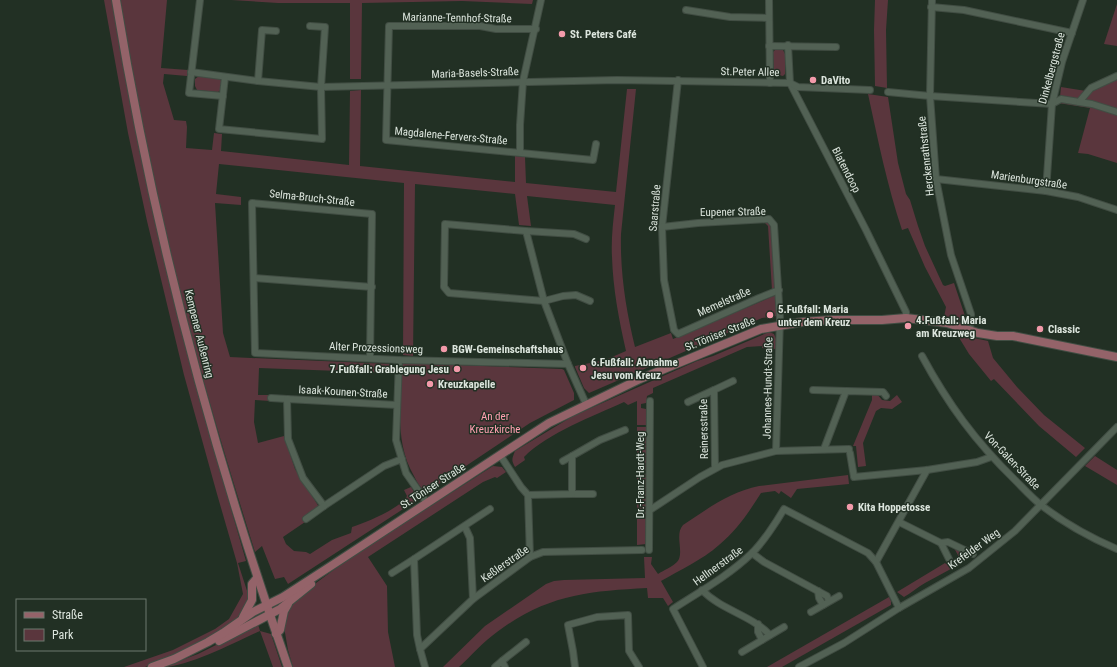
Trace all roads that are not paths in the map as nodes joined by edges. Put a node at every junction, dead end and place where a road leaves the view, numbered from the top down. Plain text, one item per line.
1 (116, 0) edge
2 (200, 0) edge
3 (541, 0) edge
4 (769, 0) edge
5 (1083, 0) edge
6 (932, 3) edge
7 (686, 10) dead end
8 (769, 18) junction
9 (310, 26) dead end
10 (536, 29) junction
11 (276, 31) dead end
12 (1072, 34) junction
13 (788, 45) junction
14 (769, 46) junction
15 (836, 47) dead end
16 (192, 72) junction
17 (1117, 76) edge
18 (225, 77) junction
19 (629, 80) joint
20 (678, 80) junction
21 (258, 81) junction
22 (523, 81) junction
23 (770, 83) junction
24 (790, 83) junction
25 (388, 86) junction
26 (322, 87) junction
27 (870, 90) dead end
28 (888, 92) dead end
29 (223, 96) junction
30 (930, 96) junction
31 (1079, 102) junction
32 (1052, 104) junction
33 (1117, 112) edge
34 (596, 144) dead end
35 (520, 152) junction
36 (936, 179) junction
37 (1046, 191) junction
38 (1117, 210) edge
39 (662, 227) junction
40 (526, 232) junction
41 (586, 239) dead end
42 (254, 278) junction
43 (372, 287) junction
44 (779, 290) junction
45 (544, 301) junction
46 (590, 301) dead end
47 (906, 318) junction
48 (779, 325) junction
49 (970, 331) junction
50 (678, 334) joint
51 (255, 354) joint
52 (922, 356) dead end
53 (1117, 357) edge
54 (370, 358) junction
55 (399, 360) junction
56 (568, 364) junction
57 (733, 382) dead end
58 (714, 390) junction
59 (813, 390) dead end
60 (846, 391) junction
61 (886, 396) dead end
62 (272, 398) dead end
63 (287, 399) junction
64 (650, 401) dead end
65 (688, 402) dead end
66 (586, 404) junction
67 (398, 405) junction
68 (1117, 426) edge
69 (625, 430) dead end
70 (824, 450) junction
71 (776, 451) junction
72 (500, 455) junction
73 (572, 456) junction
74 (991, 457) junction
75 (402, 459) junction
76 (563, 461) dead end
77 (715, 468) junction
78 (927, 470) junction
79 (572, 494) junction
80 (593, 494) dead end
81 (528, 495) junction
82 (427, 503) junction
83 (1041, 505) junction
84 (324, 506) junction
85 (490, 509) dead end
86 (650, 510) junction
87 (306, 519) dead end
88 (898, 522) junction
89 (465, 527) junction
90 (941, 544) junction
91 (1117, 549) edge
92 (642, 550) dead end
93 (649, 550) dead end
94 (752, 553) junction
95 (973, 554) dead end
96 (530, 557) junction
97 (414, 559) junction
98 (950, 559) dead end
99 (876, 562) junction
100 (334, 564) junction
101 (392, 573) dead end
102 (257, 578) junction
103 (702, 590) junction
104 (818, 591) junction
105 (839, 596) dead end
106 (473, 599) junction
107 (290, 601) junction
108 (829, 601) junction
109 (266, 605) junction
110 (823, 605) junction
111 (899, 608) junction
112 (811, 612) dead end
113 (270, 614) junction
114 (242, 619) junction
115 (758, 624) junction
116 (784, 627) dead end
117 (276, 634) junction
118 (770, 635) junction
119 (762, 640) junction
120 (526, 642) dead end
121 (420, 649) junction
122 (742, 652) dead end
123 (174, 659) junction
124 (502, 661) junction
125 (152, 667) edge
126 (288, 667) edge
127 (425, 667) edge
128 (496, 667) edge
129 (505, 667) edge
130 (575, 667) edge
131 (639, 667) edge
132 (704, 667) edge
133 (799, 667) edge

1 - 102 main road, Kempener Außenring
2 - 16 street
3 - 10 street
4 - 8 street
5 - 12 street, Dinkelbergstraße
6 - 12 street
6 - 30 street, Herckenrathstraße
7 - 8 street
8 - 14 street
9 - 26 street
10 - 22 street
10 - 25 street, Marianne-Tennhof-Straße
11 - 21 street
12 - 32 street, Dinkelbergstraße
13 - 14 street
13 - 15 street
13 - 24 street, Blatendoop
14 - 23 street
16 - 18 street, Maria-Basels-Straße
16 - 29 street
17 - 31 street
18 - 21 street, Maria-Basels-Straße
18 - 29 street
19 - 20 street, St.Peter Allee
19 - 22 street, Maria-Basels-Straße
20 - 23 street, St.Peter Allee
20 - 39 street, Saarstraße
21 - 26 street, Maria-Basels-Straße
22 - 25 street, Maria-Basels-Straße
22 - 35 street
23 - 24 street, St.Peter Allee
24 - 27 street, St.Peter Allee
24 - 47 street, Blatendoop
25 - 26 street, Maria-Basels-Straße
25 - 35 street, Magdalene-Fervers-Straße
26 - 29 street
28 - 30 street
30 - 32 street
30 - 36 street, Herckenrathstraße
31 - 32 street
31 - 33 street
32 - 37 street, Dinkelbergstraße
34 - 35 street
36 - 37 street, Marienburgstraße
36 - 49 street, Herckenrathstraße
37 - 38 street, Marienburgstraße
39 - 44 street, Eupener Straße
39 - 50 street, Saarstraße
40 - 41 street
40 - 45 street
40 - 45 street
42 - 43 street
42 - 43 street, Selma-Bruch-Straße
42 - 51 street, Selma-Bruch-Straße
43 - 54 street, Selma-Bruch-Straße
44 - 48 street, Eupener Straße
44 - 50 street, Memelstraße
45 - 46 street
45 - 56 street
47 - 48 main road, St.Töniser Straße
47 - 49 main road, St.Töniser Straße
48 - 66 main road, St.Töniser Straße
48 - 71 street, Johannes-Hundt-Straße
49 - 53 main road, St.Töniser Straße
51 - 54 street, Alter Prozessionsweg
52 - 74 street, Von-Galen-Straße
54 - 55 street, Alter Prozessionsweg
55 - 56 street, Alter Prozessionsweg
55 - 67 street, Isaak-Kounen-Straße
56 - 66 street
57 - 58 street, Reinersstraße
58 - 65 street, Reinersstraße
58 - 77 street, Reinersstraße
59 - 60 street
60 - 61 street
60 - 70 street
62 - 63 street, Isaak-Kounen-Straße
63 - 67 street, Isaak-Kounen-Straße
63 - 84 street, Isaak-Kounen-Straße
64 - 86 street, Dr.-Franz-Hardt-Weg
66 - 72 main road, St.Töniser Straße
67 - 75 street, Isaak-Kounen-Straße
68 - 83 street, Krefelder Weg
69 - 73 street
70 - 71 street
70 - 78 street
71 - 77 street
72 - 81 street
72 - 82 main road, St.Töniser Straße
73 - 76 street
73 - 79 street
74 - 78 street
74 - 83 street, Von-Galen-Straße
75 - 82 street, Isaak-Kounen-Straße
75 - 84 street
77 - 86 street
78 - 88 street
79 - 80 street
79 - 81 street
81 - 96 street
82 - 100 main road, St.Töniser Straße
83 - 91 street, Von-Galen-Straße
83 - 111 street, Krefelder Weg
84 - 87 street
85 - 89 street
86 - 93 street, Dr.-Franz-Hardt-Weg
88 - 90 street
88 - 99 street
89 - 97 street
89 - 106 street
90 - 95 street
90 - 98 street
92 - 96 street, Keßlerstraße
94 - 99 street, Hellnerstraße
94 - 103 street, Hellnerstraße
94 - 104 street
96 - 106 street, Keßlerstraße
97 - 101 street
97 - 121 street
99 - 111 street, Hellnerstraße
100 - 107 main road, St.Töniser Straße
100 - 109 main road, St.Töniser Straße
102 - 109 main road, Kempener Außenring
102 - 114 main road
103 - 115 street
103 - 132 street, Hellnerstraße
104 - 108 street
104 - 110 street
105 - 108 street
106 - 121 street, Keßlerstraße
107 - 113 main road, St.Töniser Straße
107 - 117 main road
108 - 110 street
109 - 113 main road, Kempener Außenring
109 - 114 main road, St.Töniser Straße
110 - 112 street
111 - 133 street, Krefelder Weg
113 - 117 main road, Kempener Außenring
113 - 123 main road, St.Töniser Straße
114 - 123 main road, St.Töniser Straße
115 - 118 street
115 - 119 street
116 - 118 street
117 - 126 main road, Kempener Außenring
118 - 119 street
119 - 122 street
120 - 124 street
121 - 127 street
123 - 125 main road, St.Töniser Straße
124 - 128 street
124 - 129 street
130 - 131 street

